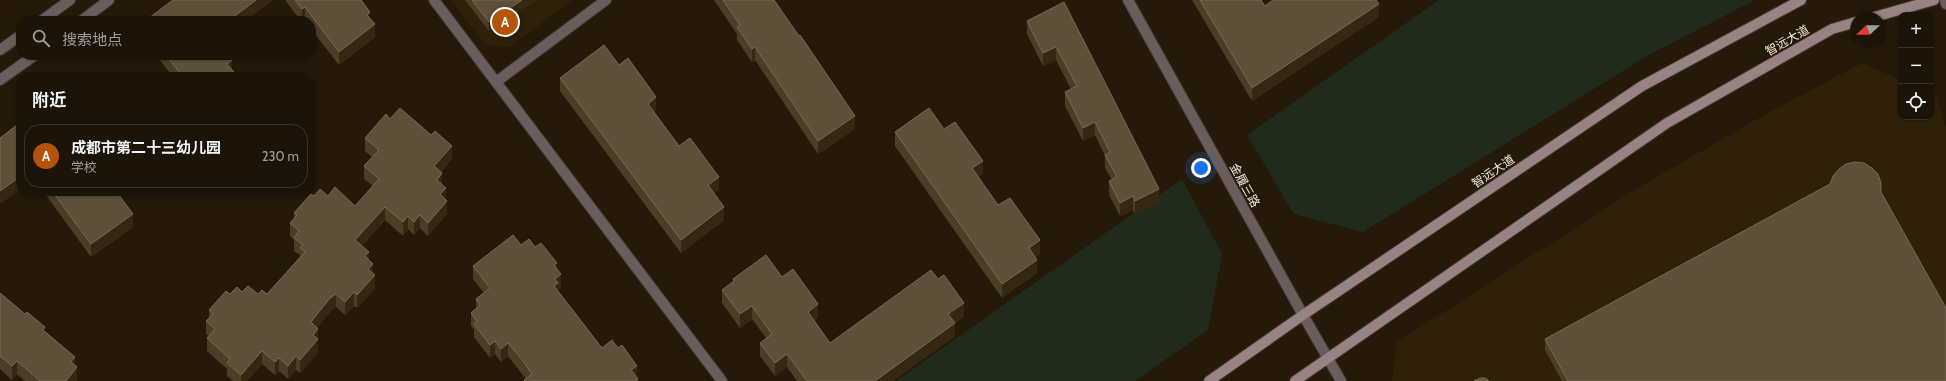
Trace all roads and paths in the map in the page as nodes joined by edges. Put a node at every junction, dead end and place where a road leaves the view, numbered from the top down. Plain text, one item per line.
1 (70, 0) edge
2 (109, 0) edge
3 (434, 0) edge
4 (606, 0) edge
5 (1128, 0) edge
6 (1801, 0) edge
7 (1934, 0) edge
8 (1945, 0) edge
9 (1946, 4) edge
10 (1886, 14) edge
11 (48, 16) edge
12 (88, 16) edge
13 (1850, 24) edge
14 (16, 39) edge
15 (0, 50) edge
16 (28, 60) edge
17 (0, 80) edge
18 (496, 82) junction
19 (1303, 315) junction
20 (1328, 358) junction
21 (722, 381) edge
22 (1208, 381) edge
23 (1295, 381) edge
24 (1341, 381) edge

1 - 11 street
2 - 12 street
3 - 18 street
4 - 18 street
5 - 19 street, 金履三路
6 - 19 main road, 智远大道
7 - 10 main road
8 - 9 street
13 - 20 main road, 智远大道
14 - 15 street
16 - 17 street
18 - 21 street
19 - 20 street, 金履三路
19 - 22 main road, 智远大道
20 - 23 main road, 智远大道
20 - 24 street, 金履三路

